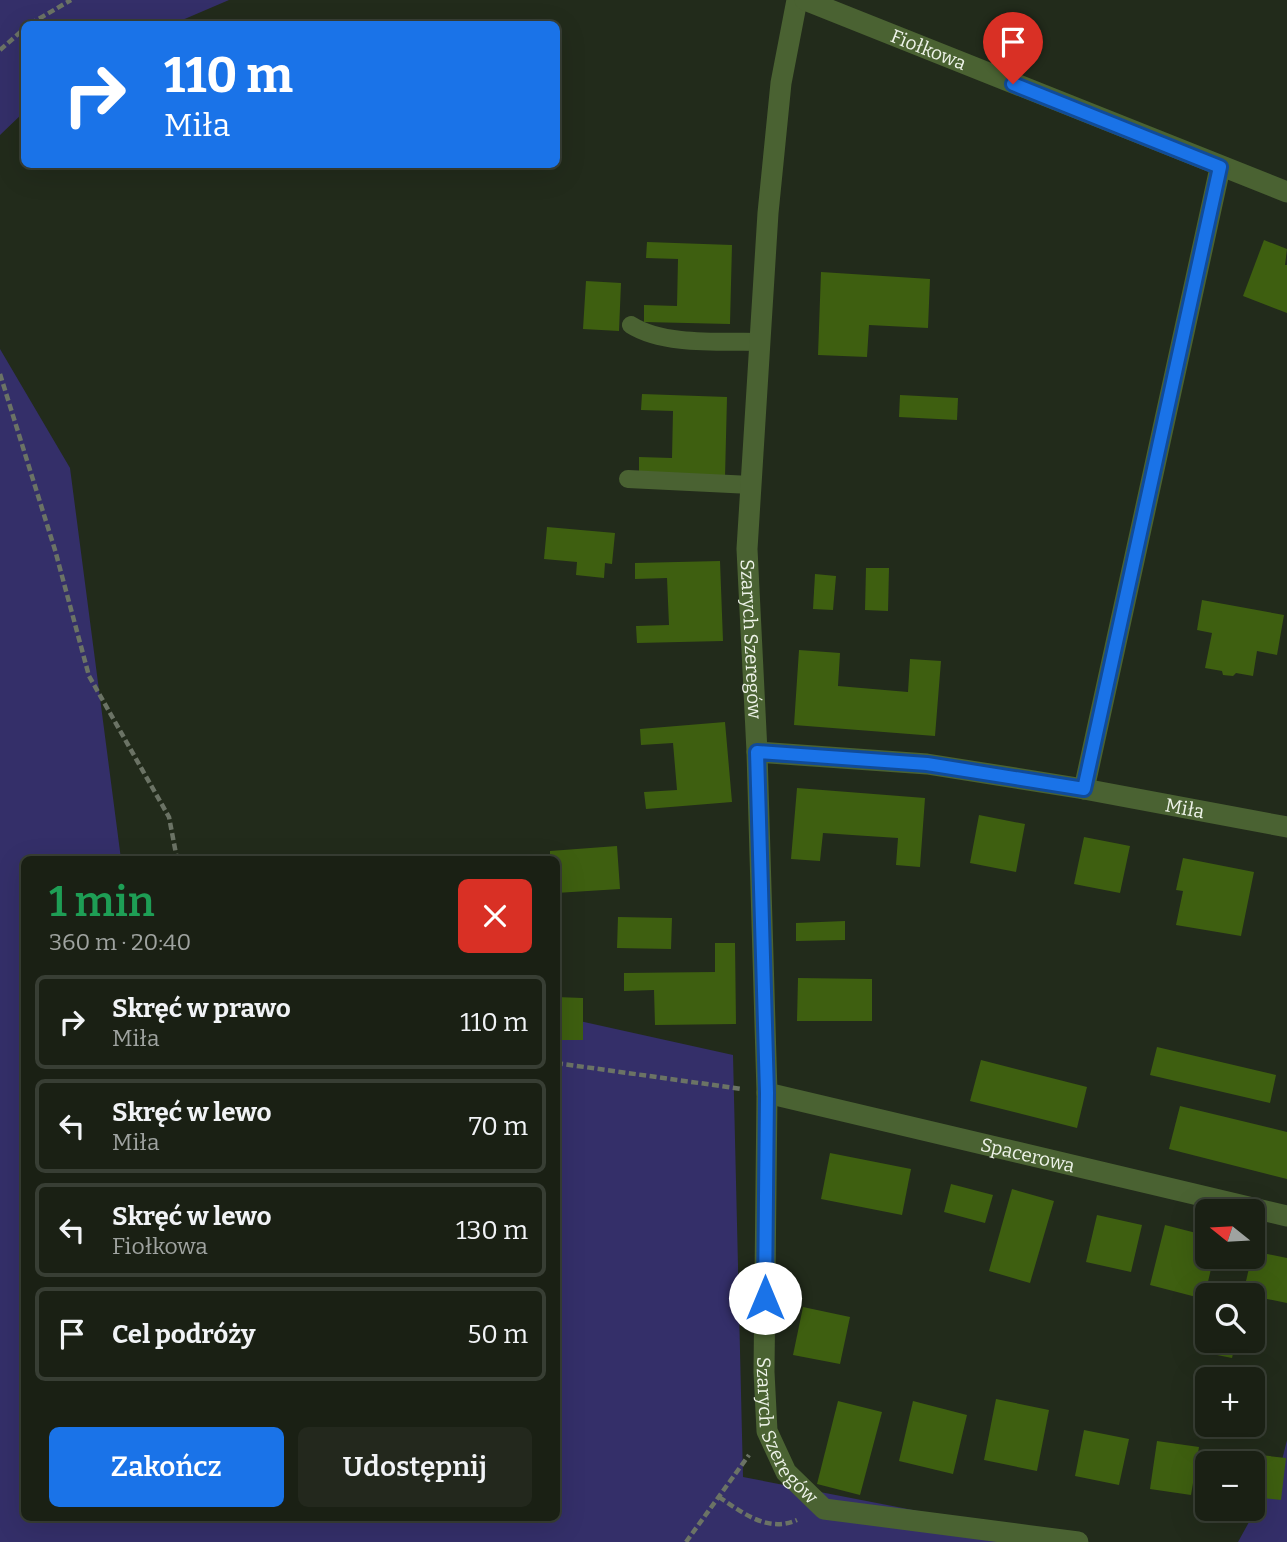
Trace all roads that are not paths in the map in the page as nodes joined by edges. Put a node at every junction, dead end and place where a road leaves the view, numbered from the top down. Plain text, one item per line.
1 (797, 0) edge
2 (805, 0) edge
3 (1220, 167) junction
4 (1287, 192) edge
5 (631, 325) dead end
6 (761, 342) junction
7 (628, 480) dead end
8 (751, 485) junction
9 (757, 752) junction
10 (1084, 789) junction
11 (1287, 827) edge
12 (767, 1093) junction
13 (1287, 1216) edge
14 (1078, 1542) edge

1 - 6 street, Szarych Szeregów
2 - 3 street, Fiołkowa
3 - 4 street, Fiołkowa
3 - 10 street
5 - 6 lane
6 - 8 street, Szarych Szeregów
7 - 8 lane
8 - 9 street, Szarych Szeregów
9 - 10 street, Miła
9 - 12 street, Szarych Szeregów
10 - 11 street, Miła
12 - 13 street, Spacerowa
12 - 14 street, Szarych Szeregów

